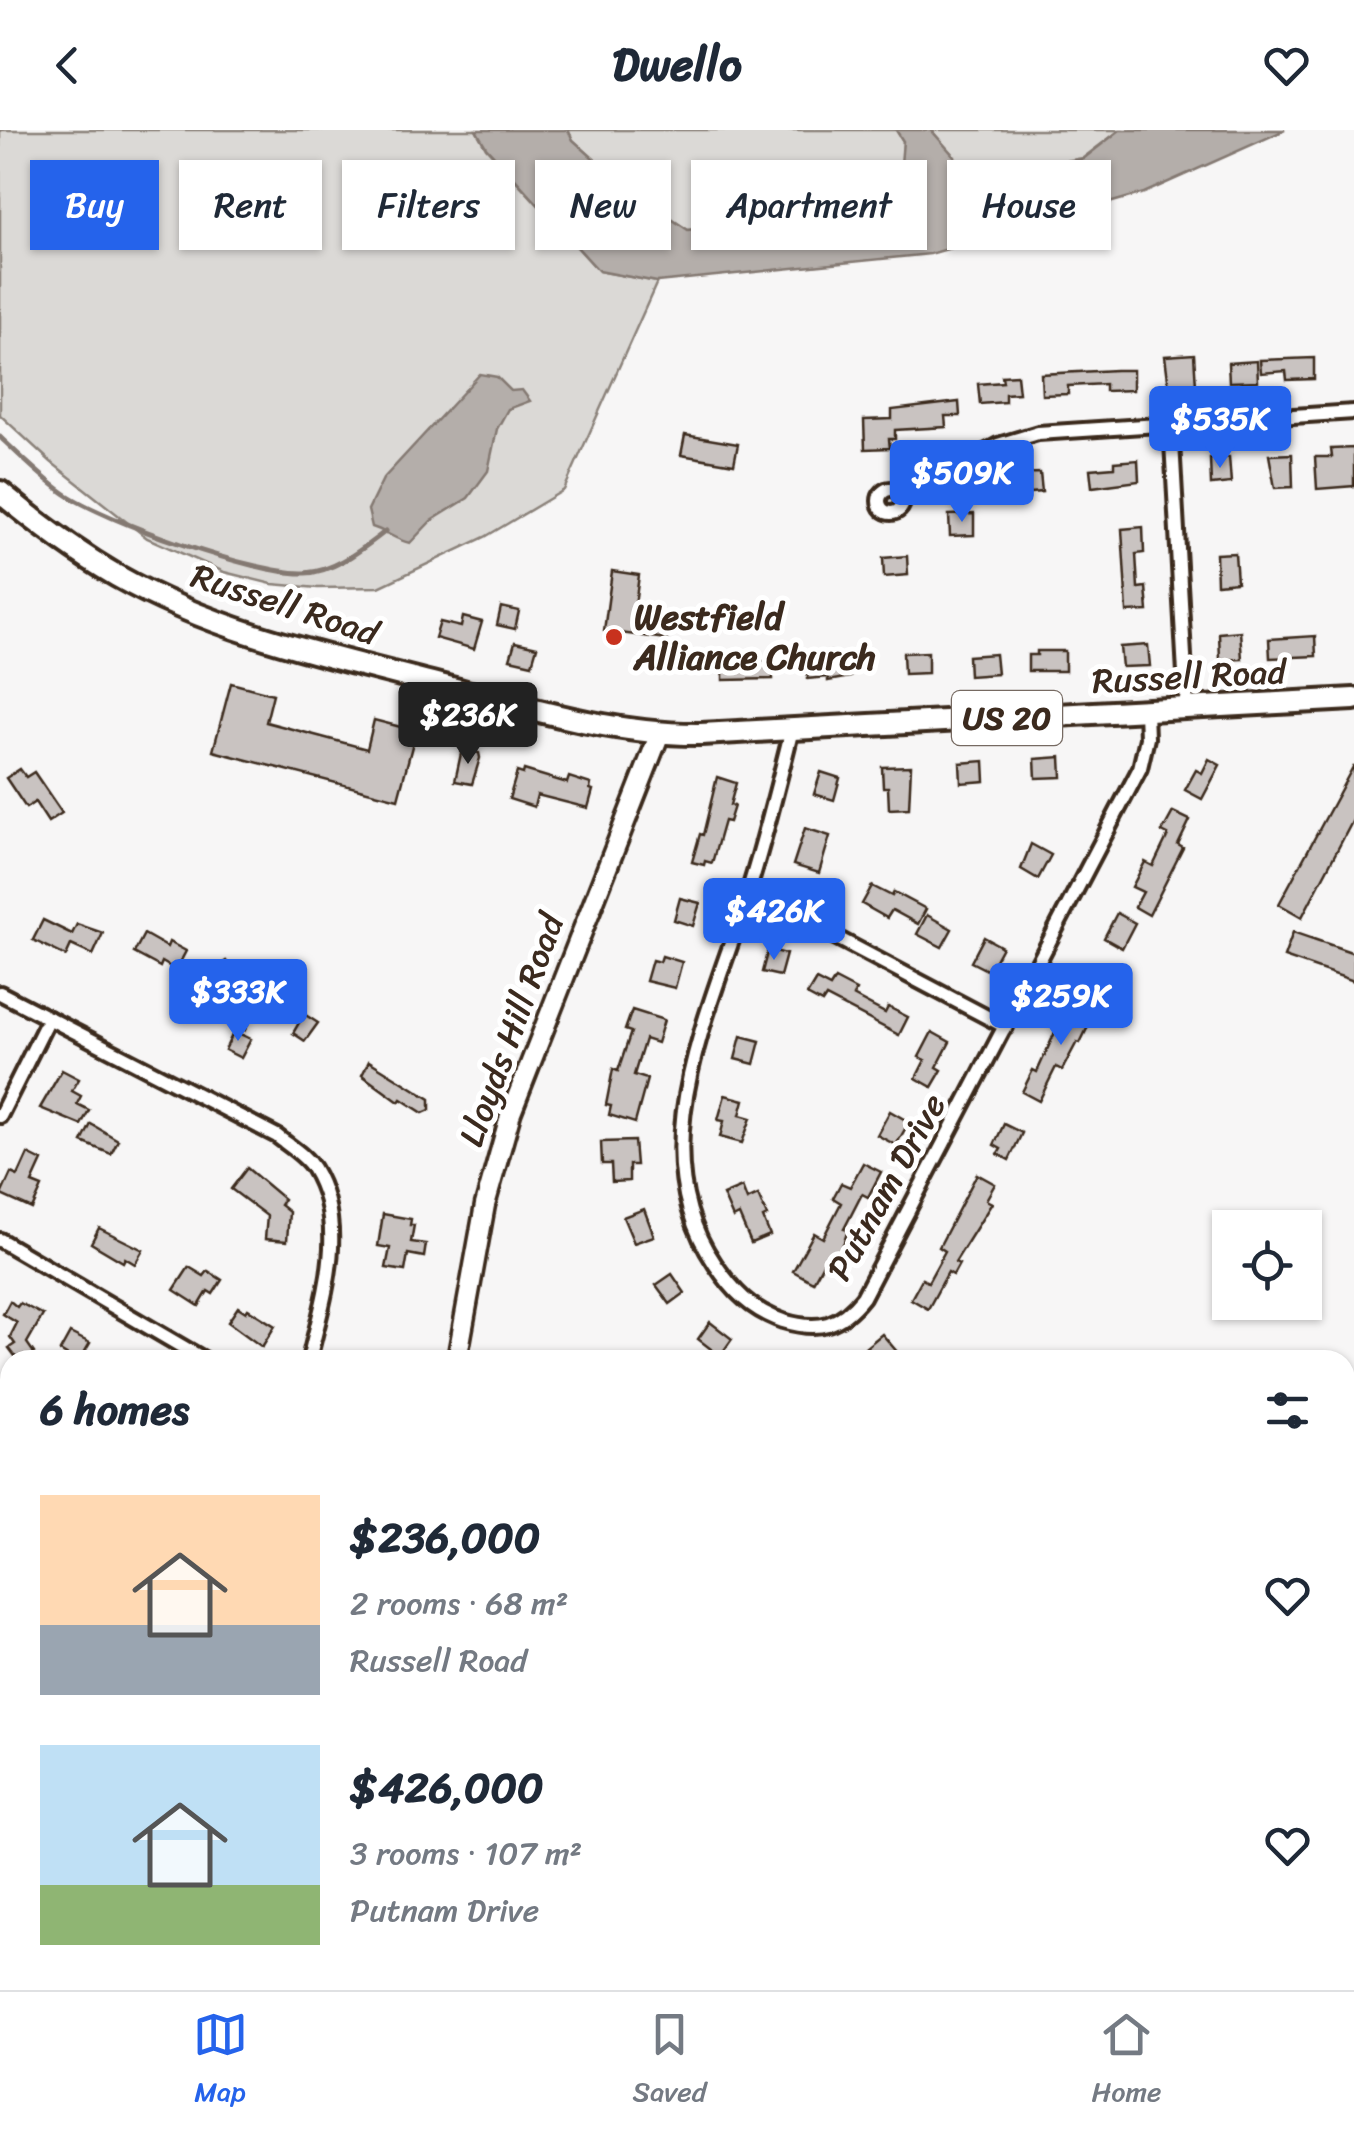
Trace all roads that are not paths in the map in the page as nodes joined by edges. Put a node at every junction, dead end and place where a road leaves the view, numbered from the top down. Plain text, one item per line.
1 (1354, 412) edge
2 (1171, 424) junction
3 (0, 492) edge
4 (902, 496) dead end
5 (1354, 699) edge
6 (1186, 708) junction
7 (1146, 711) junction
8 (792, 729) junction
9 (660, 733) junction
10 (748, 891) junction
11 (0, 992) edge
12 (48, 1018) junction
13 (1006, 1027) junction
14 (0, 1116) edge
15 (0, 1240) edge
16 (188, 1350) edge
17 (311, 1350) edge
18 (459, 1350) edge

1 - 2 street
2 - 4 street
2 - 6 street
3 - 9 main road, Russell Road / US 20
5 - 6 main road, Russell Road / US 20
6 - 7 main road, Russell Road / US 20
7 - 8 main road, Russell Road / US 20
7 - 13 street, Putnam Drive
8 - 9 main road, Russell Road / US 20
8 - 10 street, Putnam Drive
9 - 18 main road, Lloyds Hill Road
10 - 13 street
10 - 13 street, Putnam Drive
11 - 12 street
12 - 14 street
12 - 17 street
15 - 16 street

